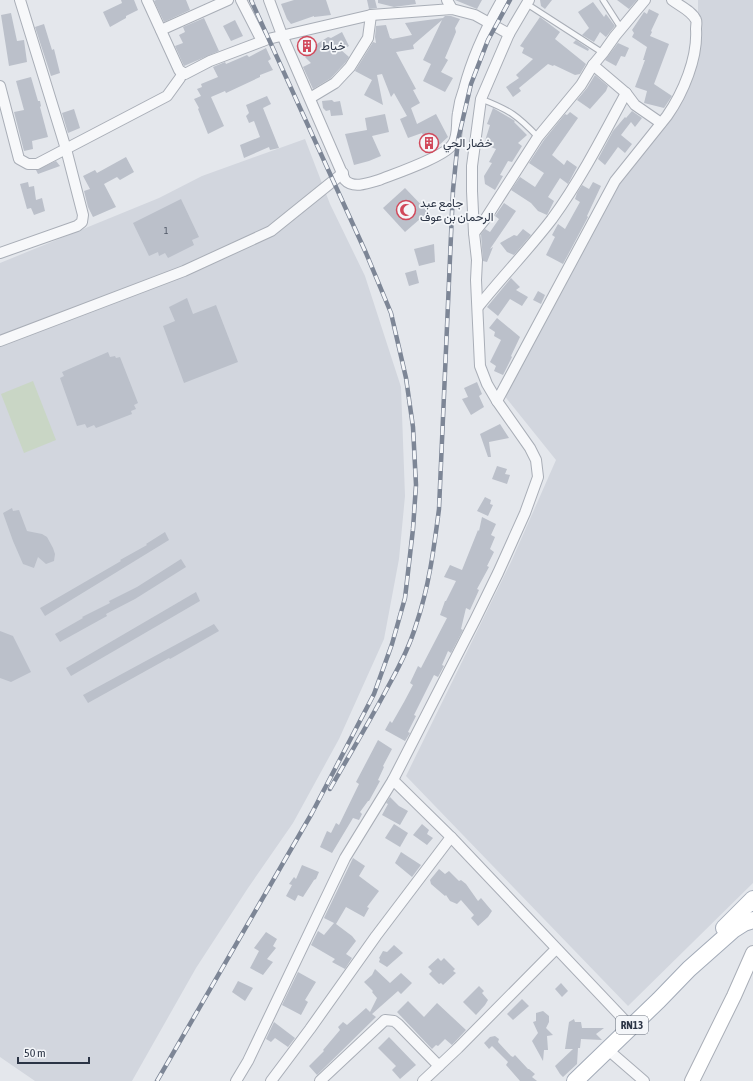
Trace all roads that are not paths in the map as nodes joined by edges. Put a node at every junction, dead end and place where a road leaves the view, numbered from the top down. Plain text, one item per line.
1 (20, 0) edge
2 (147, 0) edge
3 (228, 0) edge
4 (241, 0) edge
5 (269, 0) edge
6 (502, 0) edge
7 (603, 0) edge
8 (645, 0) edge
9 (672, 0) edge
10 (527, 2) edge
11 (449, 4) edge
12 (371, 15) junction
13 (489, 22) junction
14 (621, 28) junction
15 (161, 30) junction
16 (509, 34) junction
17 (282, 35) junction
18 (262, 41) junction
19 (603, 53) junction
20 (593, 65) junction
21 (182, 73) junction
22 (0, 86) edge
23 (626, 93) junction
24 (310, 98) junction
25 (482, 99) junction
26 (661, 123) junction
27 (538, 138) junction
28 (66, 149) junction
29 (343, 173) junction
30 (474, 233) junction
31 (0, 253) edge
32 (478, 307) junction
33 (0, 341) edge
34 (497, 401) junction
35 (393, 780) junction
36 (451, 837) junction
37 (753, 899) edge
38 (753, 920) edge
39 (556, 949) junction
40 (753, 953) edge
41 (753, 968) edge
42 (689, 969) junction
43 (734, 996) junction
44 (631, 1027) junction
45 (607, 1049) junction
46 (439, 1066) junction
47 (236, 1081) edge
48 (272, 1081) edge
49 (320, 1081) edge
50 (423, 1081) edge
51 (575, 1081) edge
52 (644, 1081) edge
53 (692, 1081) edge

1 - 28 street
2 - 15 street
3 - 15 street
4 - 18 street
5 - 17 street
6 - 13 street
7 - 14 lane
8 - 14 street
9 - 26 street
10 - 16 street
10 - 19 lane
11 - 12 street
11 - 13 street
12 - 17 street
12 - 24 street
13 - 16 street
13 - 29 street
14 - 19 street
15 - 21 street
16 - 25 street
17 - 18 street
17 - 24 street
18 - 21 street
19 - 20 street
20 - 23 street
20 - 27 street
21 - 28 street
22 - 28 street
23 - 26 street
23 - 32 street
24 - 29 street
25 - 27 lane
25 - 30 street
26 - 34 street
27 - 30 street
28 - 31 street
29 - 33 street
30 - 32 street
32 - 34 street
34 - 35 street
35 - 36 street
35 - 47 street
36 - 39 street
36 - 48 street
37 - 42 main road, RN13
38 - 42 main road
39 - 44 street
39 - 46 street
40 - 43 main road
41 - 43 main road
42 - 44 main road, RN13
43 - 53 main road
44 - 45 main road, RN13
45 - 51 main road, RN13
45 - 52 street
46 - 49 street
46 - 50 street

